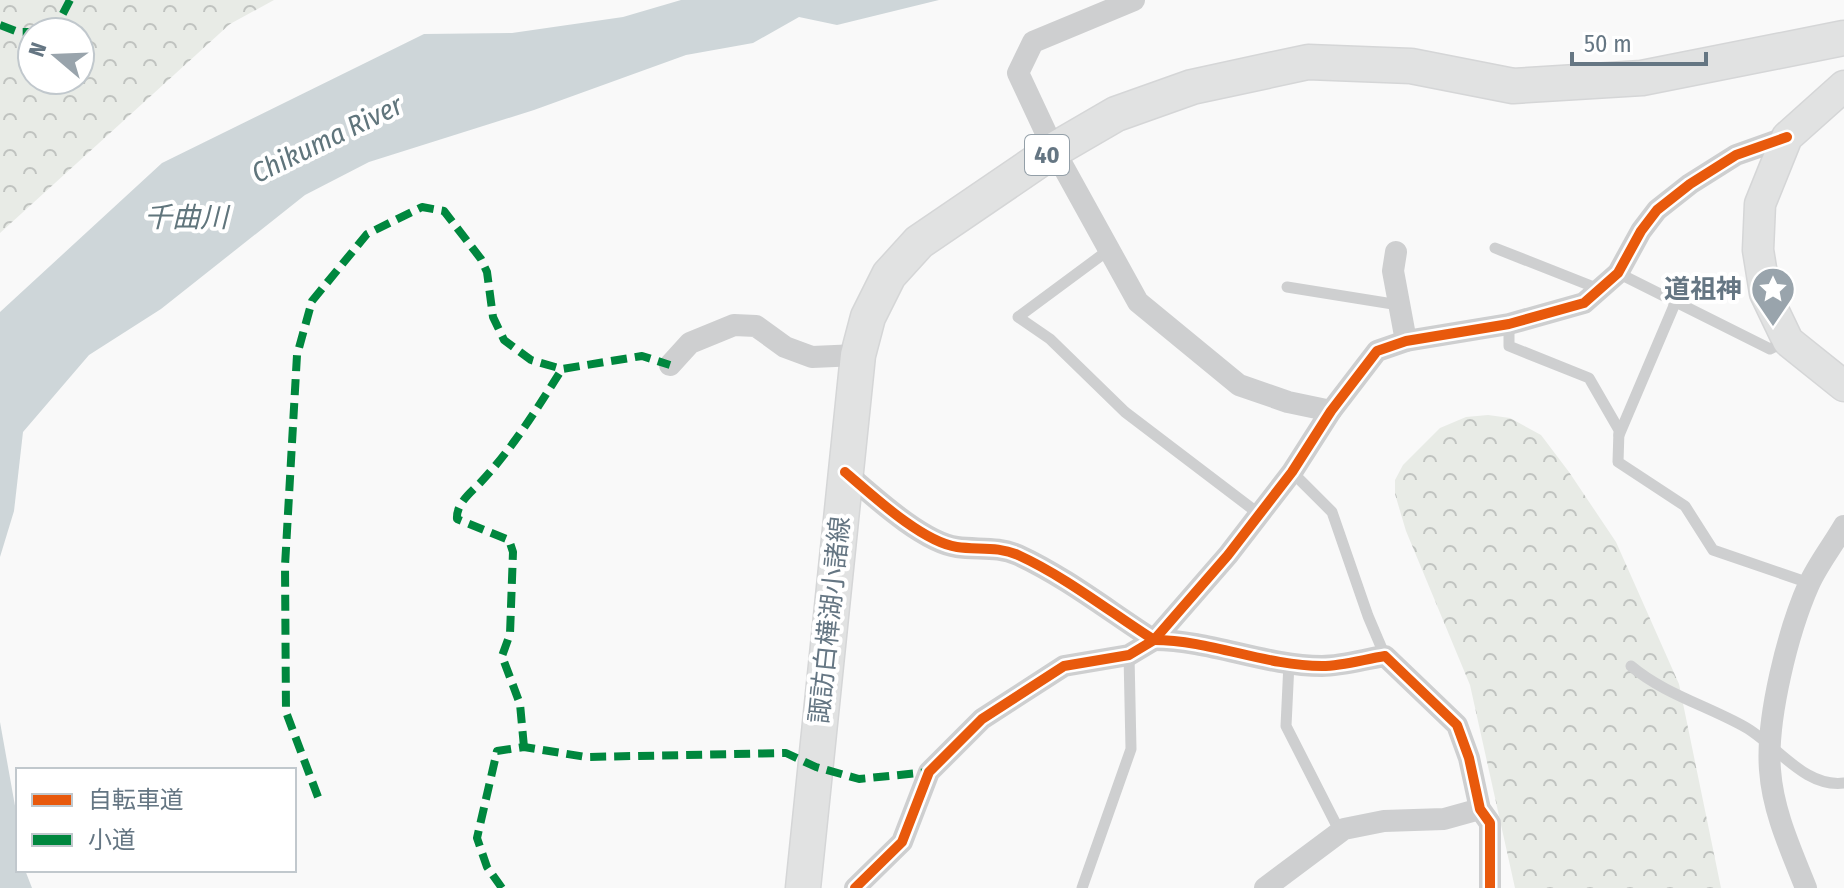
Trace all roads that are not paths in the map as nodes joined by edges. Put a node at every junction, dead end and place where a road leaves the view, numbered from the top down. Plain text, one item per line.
1 (1134, 0) edge
2 (1844, 38) edge
3 (1844, 86) edge
4 (1787, 137) junction
5 (1054, 150) junction
6 (1495, 248) dead end
7 (1110, 249) junction
8 (1396, 252) dead end
9 (1618, 273) junction
10 (1287, 287) dead end
11 (1599, 290) junction
12 (1676, 301) junction
13 (1399, 305) junction
14 (1509, 324) junction
15 (1406, 341) junction
16 (1788, 341) junction
17 (858, 355) junction
18 (670, 365) dead end
19 (1844, 386) edge
20 (1331, 411) junction
21 (1619, 436) junction
22 (845, 472) junction
23 (1292, 472) junction
24 (1259, 514) junction
25 (1844, 526) edge
26 (1809, 583) junction
27 (1154, 640) junction
28 (1129, 655) junction
29 (1385, 656) junction
30 (1289, 663) junction
31 (1631, 666) dead end
32 (1771, 747) junction
33 (1844, 783) edge
34 (1480, 809) junction
35 (1340, 832) junction
36 (803, 888) edge
37 (855, 888) edge
38 (1082, 888) edge
39 (1265, 888) edge
40 (1490, 888) edge
41 (1806, 888) edge

1 - 5 street
2 - 5 main road, 諏訪白樺湖小諸線 / 40
3 - 4 street
4 - 9 street
4 - 16 street
5 - 7 street
5 - 17 main road, 諏訪白樺湖小諸線 / 40
6 - 11 lane
7 - 20 street
7 - 24 lane
8 - 13 street
9 - 11 street
9 - 12 lane
10 - 13 lane
11 - 14 street
12 - 16 lane
12 - 21 lane
13 - 15 street
14 - 15 street
14 - 21 lane
15 - 20 street
16 - 19 street
17 - 18 street
17 - 22 main road, 諏訪白樺湖小諸線 / 40
20 - 23 street
21 - 26 lane
22 - 27 street
22 - 36 main road, 諏訪白樺湖小諸線 / 40
23 - 24 street
23 - 29 lane
24 - 27 street
25 - 26 street
26 - 32 street
27 - 28 street
27 - 30 street
28 - 37 street
28 - 38 lane
29 - 30 street
29 - 34 street
30 - 35 lane
31 - 32 lane
32 - 33 lane
32 - 41 street
34 - 35 street
34 - 40 street
35 - 39 street

